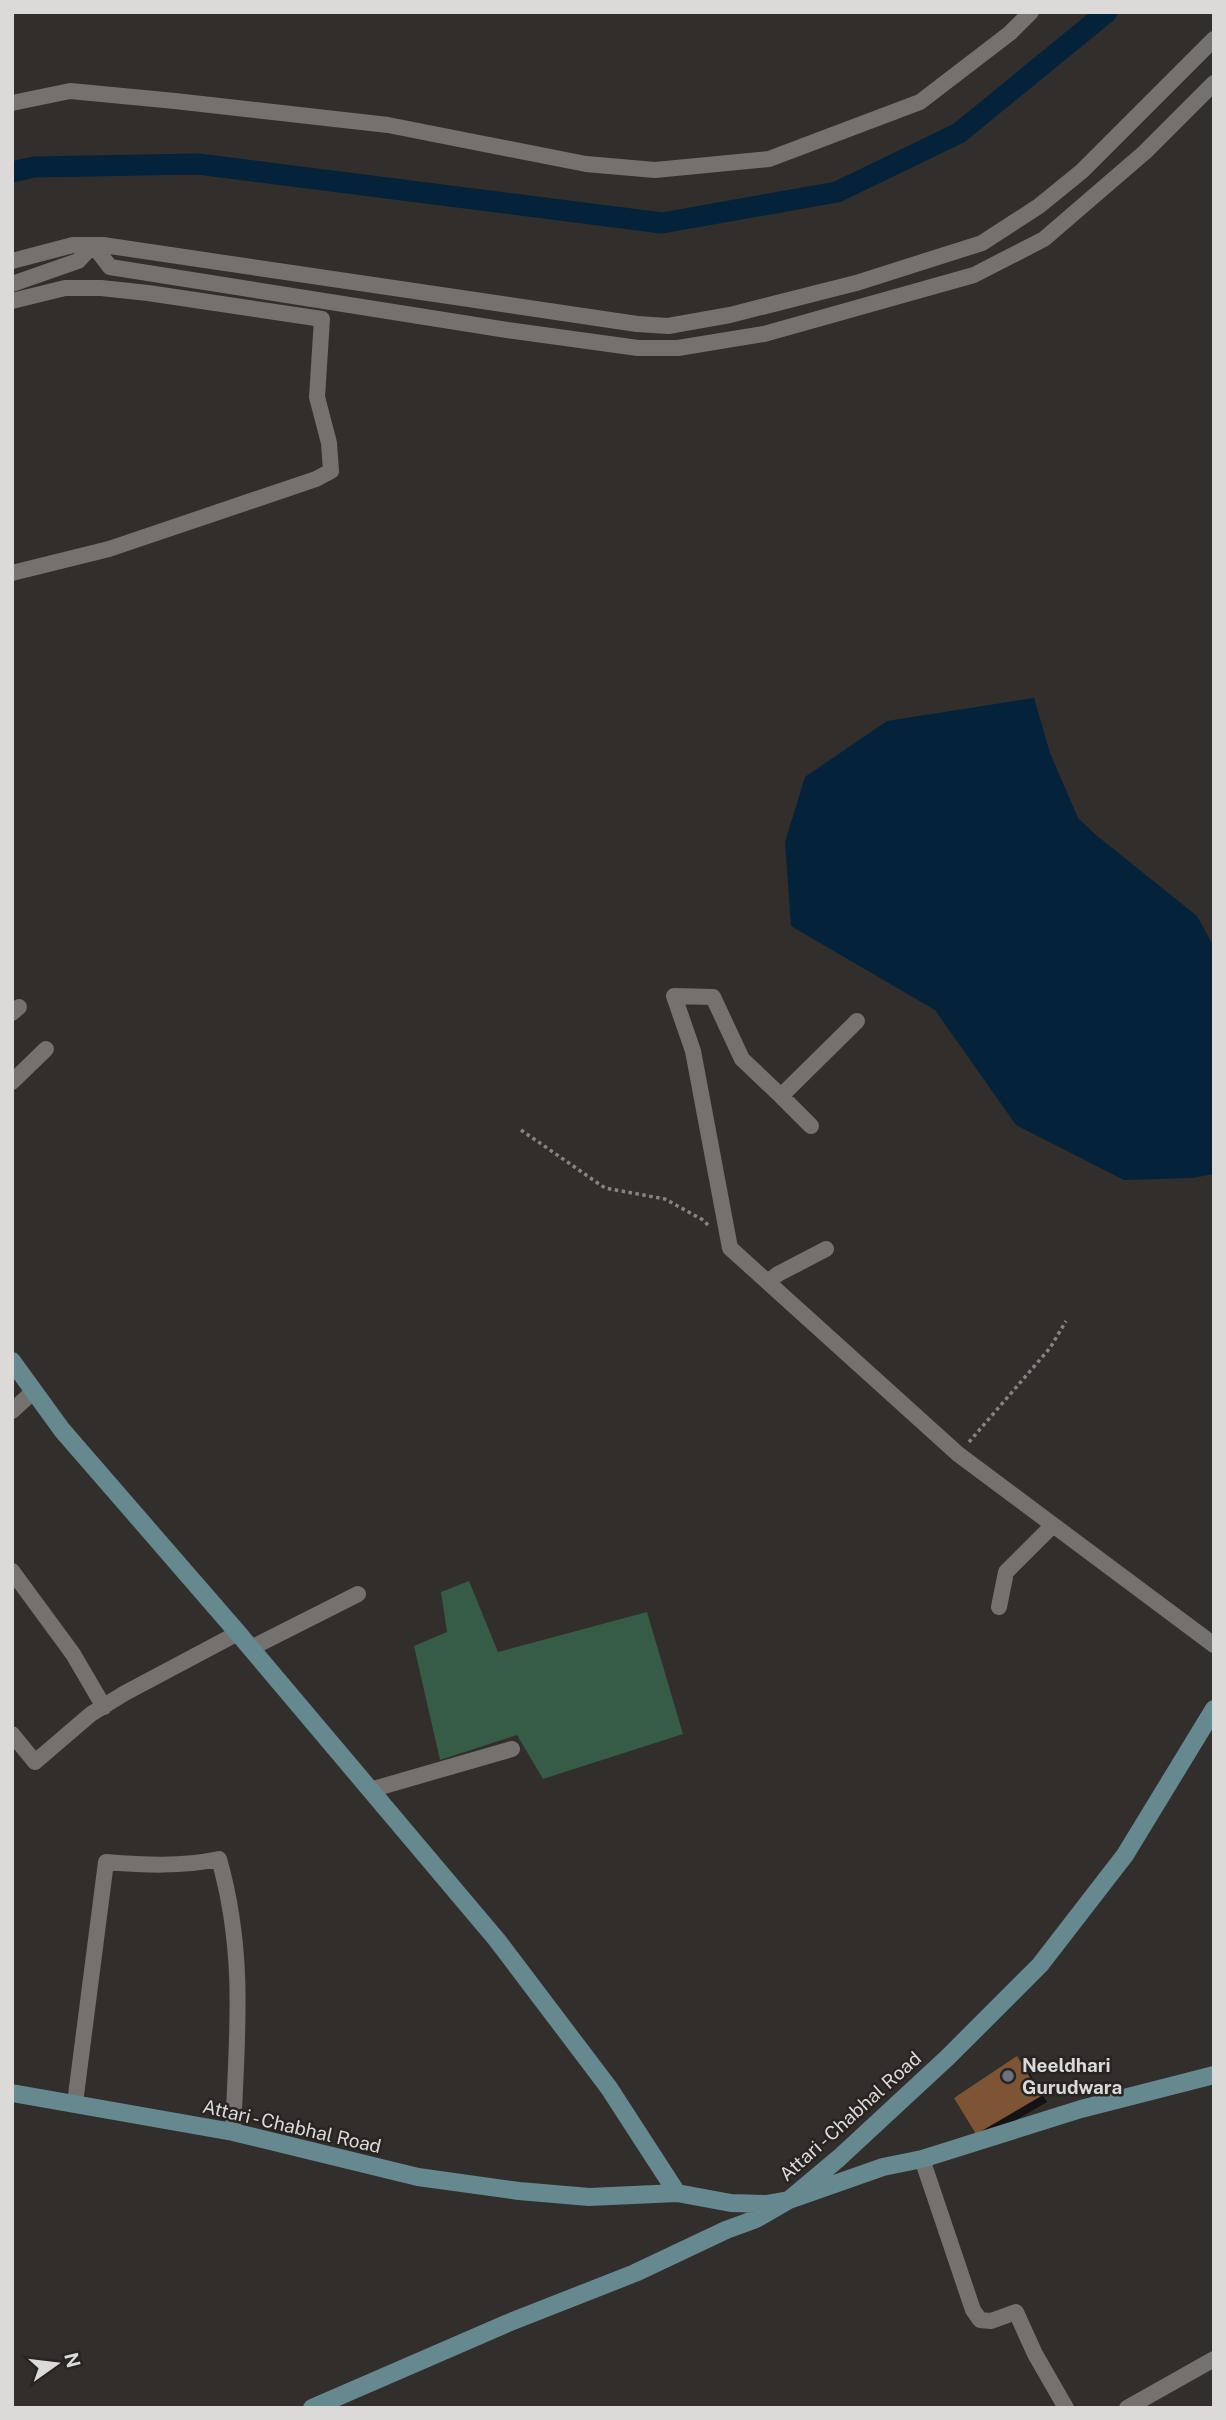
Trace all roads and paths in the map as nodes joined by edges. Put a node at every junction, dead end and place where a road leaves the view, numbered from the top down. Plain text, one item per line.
1 (1031, 12) edge
2 (1214, 38) edge
3 (1214, 83) edge
4 (12, 103) edge
5 (93, 245) junction
6 (12, 261) edge
7 (12, 284) edge
8 (12, 301) edge
9 (12, 573) edge
10 (857, 1021) dead end
11 (46, 1049) dead end
12 (12, 1082) edge
13 (780, 1096) junction
14 (811, 1126) dead end
15 (521, 1130) dead end
16 (730, 1248) junction
17 (826, 1250) dead end
18 (768, 1282) junction
19 (1066, 1321) dead end
20 (12, 1361) edge
21 (34, 1391) junction
22 (12, 1411) edge
23 (958, 1454) junction
24 (1053, 1525) junction
25 (12, 1571) edge
26 (358, 1594) dead end
27 (999, 1607) dead end
28 (238, 1633) junction
29 (1214, 1645) edge
30 (251, 1648) junction
31 (104, 1707) junction
32 (1214, 1709) edge
33 (12, 1734) edge
34 (512, 1749) dead end
35 (370, 1790) junction
36 (1214, 2075) edge
37 (12, 2093) edge
38 (75, 2103) junction
39 (233, 2132) junction
40 (922, 2159) junction
41 (677, 2193) junction
42 (789, 2200) junction
43 (1214, 2359) edge
44 (312, 2408) edge
45 (1066, 2408) edge
46 (1127, 2408) edge

1 - 4 street
2 - 5 street
3 - 5 street
5 - 6 street
5 - 7 street
8 - 9 street
10 - 13 street
11 - 12 street
13 - 14 street
13 - 16 street
15 - 16 path
16 - 18 street
17 - 18 street
18 - 23 street
19 - 23 path
20 - 21 street
21 - 22 street
21 - 28 street
23 - 24 street
24 - 27 street
24 - 29 street
25 - 31 street
26 - 30 street
28 - 30 street
28 - 31 street
30 - 35 street
31 - 33 street
32 - 42 street, Attari - Chabhal Road
34 - 35 street
35 - 41 street
36 - 40 street
37 - 38 street, Attari - Chabhal Road
38 - 39 street, Attari - Chabhal Road
38 - 39 street
39 - 41 street, Attari - Chabhal Road
40 - 42 street
40 - 45 street
41 - 42 street, Attari - Chabhal Road
42 - 44 street
43 - 46 street

